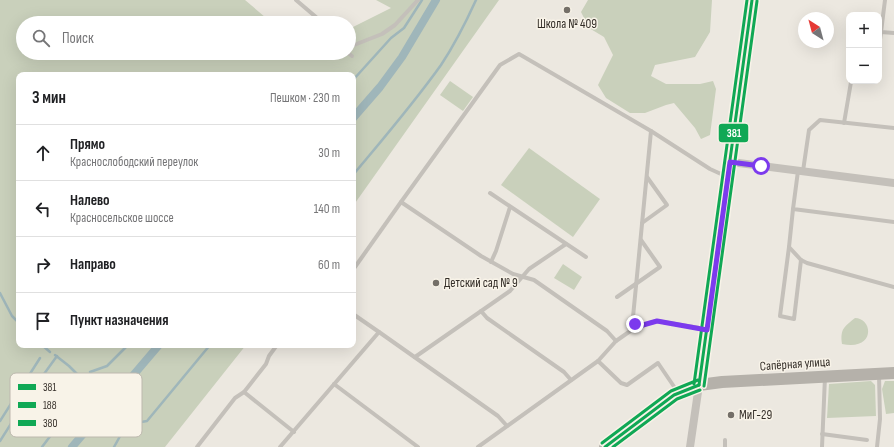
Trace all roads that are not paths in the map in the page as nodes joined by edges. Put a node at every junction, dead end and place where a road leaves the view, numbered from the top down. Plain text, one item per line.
1 (296, 0) edge
2 (418, 0) edge
3 (752, 0) edge
4 (885, 0) edge
5 (315, 16) edge
6 (882, 24) edge
7 (882, 32) edge
8 (894, 34) edge
9 (356, 44) edge
10 (851, 84) edge
11 (844, 123) junction
12 (894, 128) edge
13 (651, 132) junction
14 (730, 162) junction
15 (800, 170) junction
16 (728, 176) junction
17 (647, 177) junction
18 (894, 183) edge
19 (490, 193) dead end
20 (401, 202) junction
21 (510, 207) junction
22 (793, 209) junction
23 (894, 222) edge
24 (642, 223) junction
25 (641, 240) junction
26 (566, 244) junction
27 (788, 247) junction
28 (586, 257) dead end
29 (801, 260) junction
30 (491, 262) junction
31 (356, 266) edge
32 (522, 277) junction
33 (637, 283) junction
34 (894, 287) edge
35 (617, 297) dead end
36 (481, 311) junction
37 (356, 316) edge
38 (636, 327) junction
39 (707, 330) junction
40 (379, 332) junction
41 (616, 341) junction
42 (275, 348) edge
43 (415, 357) junction
44 (598, 361) junction
45 (894, 373) edge
46 (879, 374) junction
47 (825, 376) junction
48 (571, 380) junction
49 (334, 384) junction
50 (699, 385) junction
51 (244, 392) junction
52 (679, 393) junction
53 (507, 426) junction
54 (294, 432) junction
55 (822, 434) junction
56 (726, 440) dead end
57 (867, 440) dead end
58 (197, 447) edge
59 (280, 447) edge
60 (418, 447) edge
61 (478, 447) edge
62 (605, 447) edge
63 (690, 447) edge
64 (725, 447) edge
65 (822, 447) edge
66 (877, 447) edge

1 - 5 lane
2 - 9 lane
3 - 14 main road
4 - 6 lane
7 - 8 lane
10 - 11 lane
11 - 12 lane
11 - 15 lane
13 - 16 lane
13 - 17 lane
13 - 20 lane
14 - 15 street
14 - 16 main road
15 - 18 street
15 - 22 lane
16 - 39 main road
17 - 24 lane
17 - 24 lane
19 - 21 lane
20 - 30 lane
20 - 31 lane
21 - 26 lane
21 - 30 lane
22 - 23 lane
22 - 27 lane
24 - 25 lane
25 - 33 lane
25 - 33 lane
26 - 28 lane
26 - 32 lane
27 - 29 lane
27 - 29 lane
29 - 34 lane
30 - 32 lane
32 - 36 lane
32 - 41 lane
33 - 35 lane
33 - 38 lane
36 - 43 lane
36 - 48 lane
37 - 40 lane
38 - 39 lane
38 - 41 lane
39 - 50 main road
40 - 43 lane
40 - 49 lane
41 - 44 lane
42 - 51 lane
43 - 53 lane
44 - 48 lane
44 - 52 lane
45 - 46 main road, Сапёрная улица
46 - 47 main road, Сапёрная улица
46 - 66 lane
47 - 50 main road, Сапёрная улица
47 - 55 lane
48 - 53 lane
49 - 54 lane
49 - 60 lane
50 - 52 main road, Сапёрная улица
50 - 63 street
51 - 54 lane
51 - 58 lane
52 - 62 main road, Сапёрная улица
53 - 61 lane
54 - 59 lane
55 - 57 lane
55 - 65 lane
56 - 64 lane

